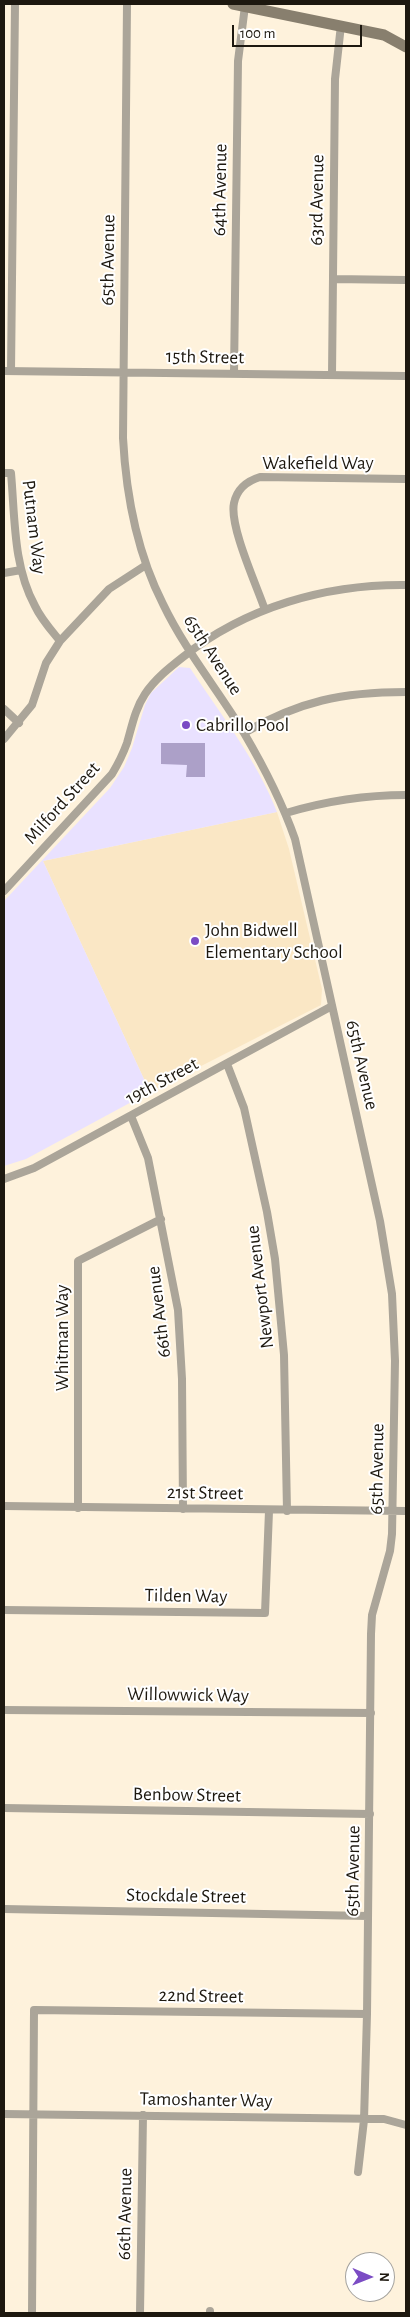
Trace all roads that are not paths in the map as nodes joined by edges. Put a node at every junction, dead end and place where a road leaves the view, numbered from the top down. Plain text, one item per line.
1 (14, 4) edge
2 (128, 4) edge
3 (233, 4) edge
4 (245, 6) junction
5 (341, 25) junction
6 (406, 47) edge
7 (4, 84) edge
8 (14, 84) junction
9 (333, 279) junction
10 (406, 280) edge
11 (7, 371) edge
12 (123, 372) junction
13 (234, 374) junction
14 (332, 376) junction
15 (406, 376) edge
16 (4, 473) edge
17 (406, 479) edge
18 (146, 565) junction
19 (21, 570) junction
20 (4, 573) edge
21 (406, 585) edge
22 (265, 610) junction
23 (60, 641) junction
24 (190, 652) junction
25 (406, 692) edge
26 (4, 709) edge
27 (19, 723) junction
28 (244, 733) junction
29 (4, 739) edge
30 (406, 795) edge
31 (286, 813) junction
32 (4, 891) edge
33 (332, 1006) junction
34 (227, 1064) junction
35 (131, 1116) junction
36 (4, 1179) edge
37 (161, 1219) junction
38 (4, 1506) edge
39 (78, 1508) junction
40 (183, 1509) junction
41 (269, 1510) junction
42 (394, 1510) junction
43 (287, 1511) junction
44 (406, 1511) edge
45 (4, 1610) edge
46 (4, 1710) edge
47 (371, 1713) junction
48 (4, 1808) edge
49 (370, 1814) junction
50 (4, 1908) edge
51 (368, 1916) junction
52 (367, 2014) junction
53 (4, 2114) edge
54 (35, 2114) junction
55 (143, 2115) junction
56 (364, 2120) junction
57 (406, 2125) edge
58 (358, 2172) dead end
59 (32, 2313) edge
60 (140, 2313) edge

1 - 8 street
2 - 12 street, 65th Avenue
3 - 4 street
4 - 5 street
4 - 13 street, 64th Avenue
5 - 6 street
5 - 9 street, 63rd Avenue
7 - 8 street
8 - 11 street
9 - 10 street
9 - 14 street, 63rd Avenue
11 - 12 street, 15th Street
12 - 13 street, 15th Street
12 - 18 street, 65th Avenue
13 - 14 street, 15th Street
14 - 15 street, 15th Street
16 - 19 street, Putnam Way
17 - 22 street, Wakefield Way
18 - 23 street
18 - 24 street, 65th Avenue
19 - 20 street
19 - 23 street, Putnam Way
21 - 22 street, Milford Street
22 - 24 street, Milford Street
23 - 27 street
24 - 28 street, 65th Avenue
24 - 32 street, Milford Street
25 - 28 street
26 - 27 street
27 - 29 street
28 - 31 street, 65th Avenue
30 - 31 street
31 - 33 street, 65th Avenue
33 - 34 street, 19th Street
33 - 42 street, 65th Avenue
34 - 35 street, 19th Street
34 - 43 street, Newport Avenue
35 - 36 street, 19th Street
35 - 37 street, 66th Avenue
37 - 39 street, Whitman Way
37 - 40 street, 66th Avenue
38 - 39 street, 21st Street
39 - 40 street, 21st Street
40 - 41 street, 21st Street
41 - 43 street, 21st Street
41 - 45 street, Tilden Way
42 - 43 street, 21st Street
42 - 44 street, 21st Street
42 - 47 street, 65th Avenue
46 - 47 street, Willowwick Way
47 - 49 street, 65th Avenue
48 - 49 street, Benbow Street
49 - 51 street, 65th Avenue
50 - 51 street, Stockdale Street
51 - 52 street, 65th Avenue
52 - 54 street, 22nd Street
52 - 56 street, 65th Avenue
53 - 54 street, Tamoshanter Way
54 - 55 street, Tamoshanter Way
54 - 59 street
55 - 56 street, Tamoshanter Way
55 - 60 street, 66th Avenue
56 - 57 street, Tamoshanter Way
56 - 58 street, 65th Avenue

